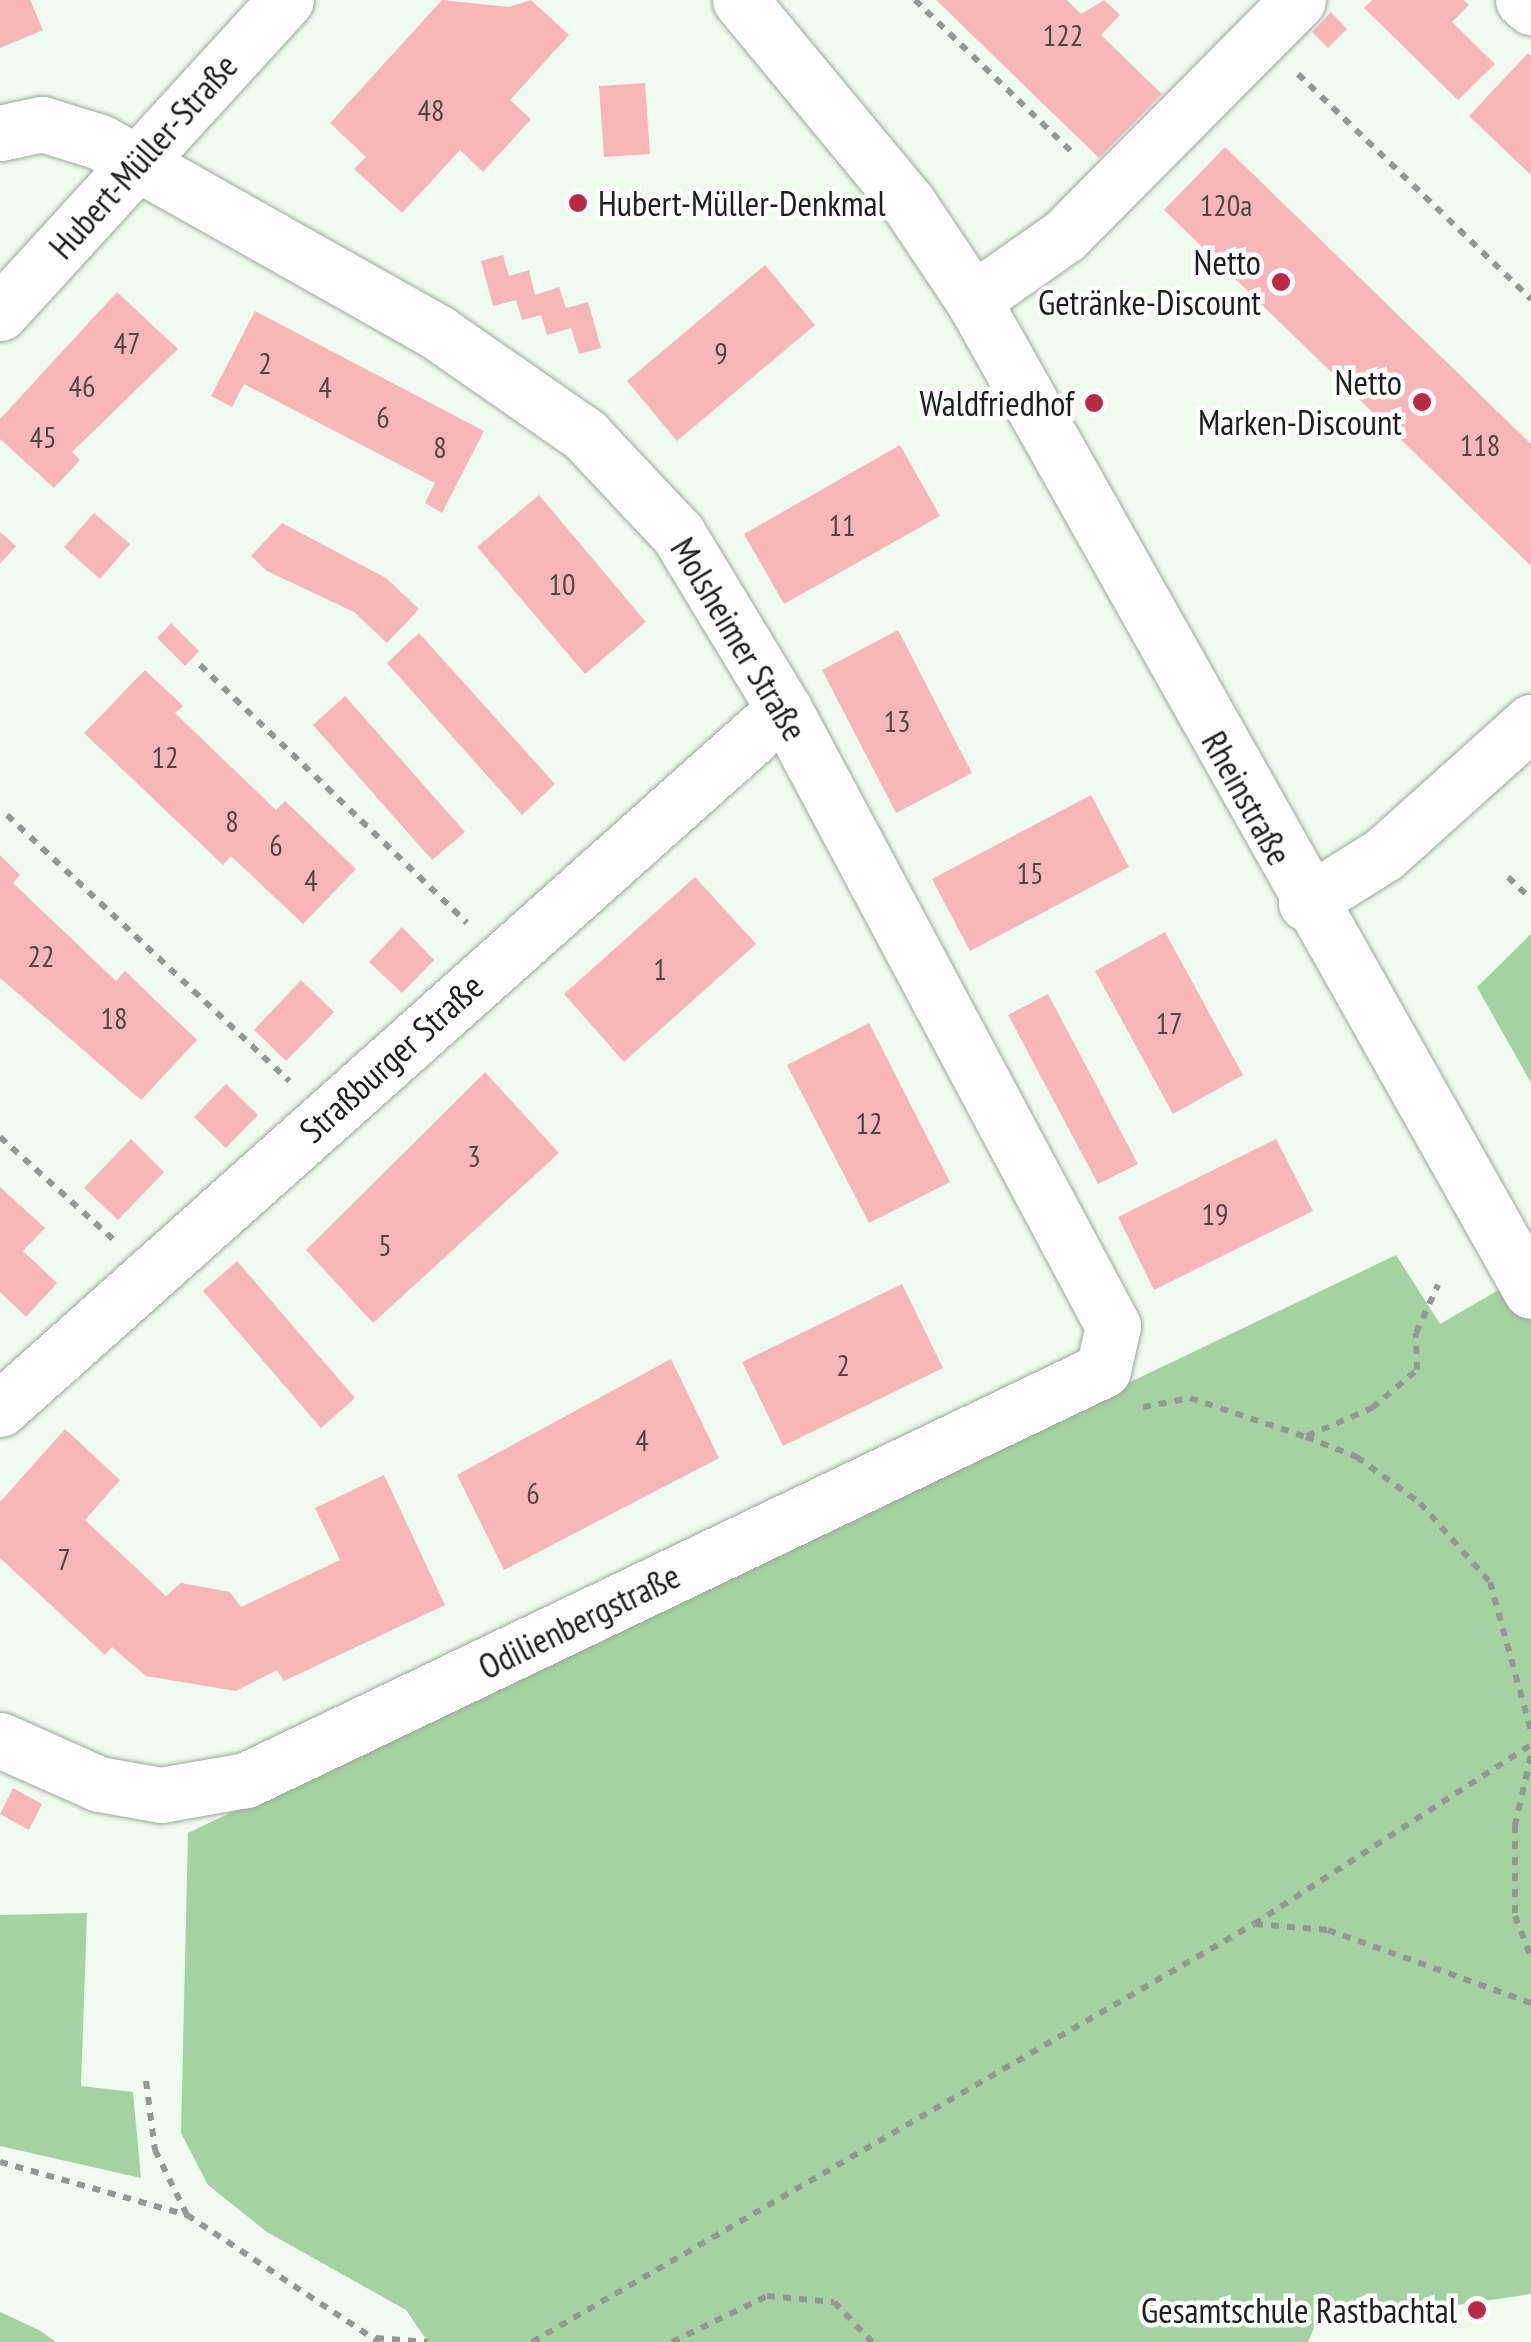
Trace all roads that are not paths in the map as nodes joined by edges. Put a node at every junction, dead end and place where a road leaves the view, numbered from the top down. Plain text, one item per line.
1 (286, 0) edge
2 (740, 0) edge
3 (1523, 0) edge
4 (1531, 8) edge
5 (1279, 19) edge
6 (0, 134) edge
7 (135, 166) junction
8 (974, 300) junction
9 (0, 312) edge
10 (784, 709) junction
11 (1531, 722) edge
12 (1306, 903) junction
13 (1527, 1284) edge
14 (1108, 1348) joint
15 (0, 1408) edge
16 (0, 1740) edge

1 - 7 street, Hubert-Müller-Straße
2 - 8 street, Rheinstraße
3 - 4 street
5 - 8 street
6 - 7 street, Molsheimer Straße
7 - 9 street, Hubert-Müller-Straße
7 - 10 street, Molsheimer Straße
8 - 12 street, Rheinstraße
10 - 14 street, Molsheimer Straße
10 - 15 street, Straßburger Straße
11 - 12 street
12 - 13 street, Rheinstraße
14 - 16 street, Odilienbergstraße

